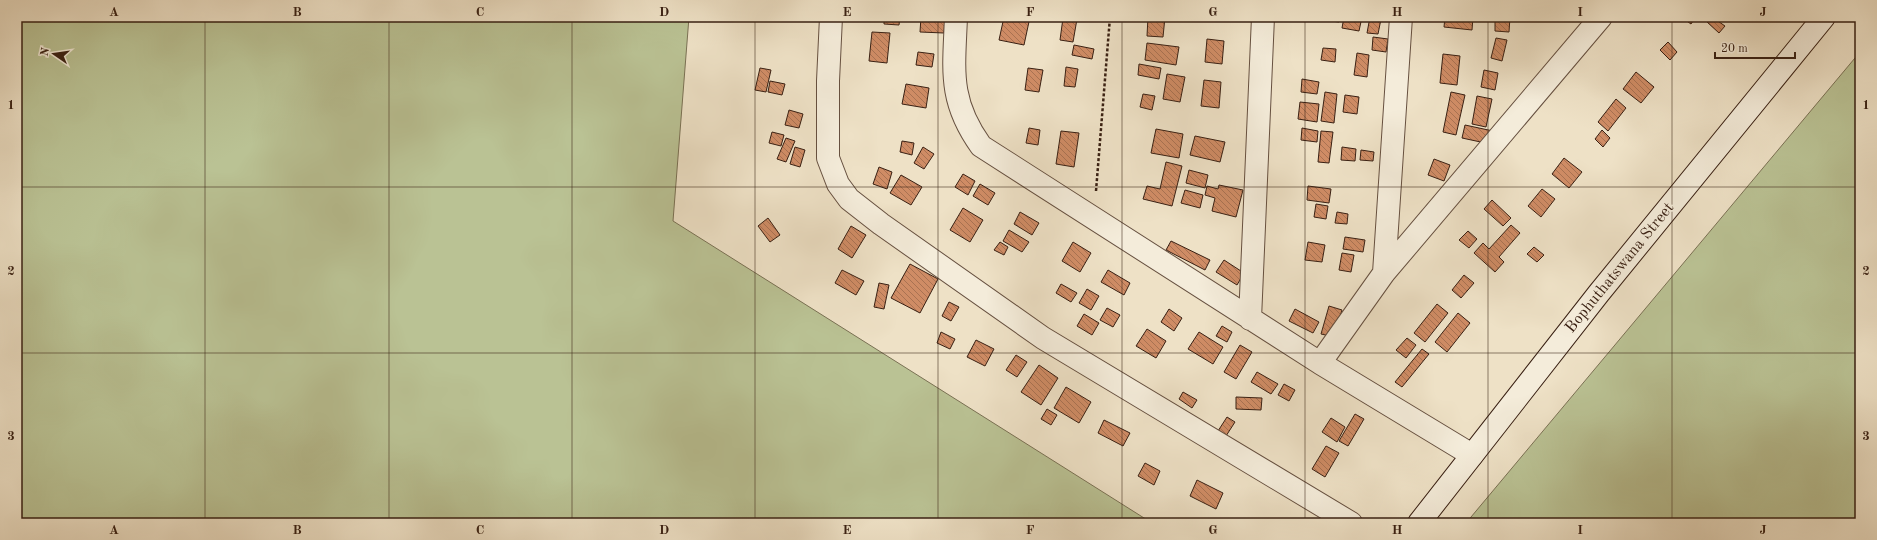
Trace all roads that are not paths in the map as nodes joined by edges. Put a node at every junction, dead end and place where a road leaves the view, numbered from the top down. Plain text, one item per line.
1 (831, 17) edge
2 (956, 17) edge
3 (1263, 17) edge
4 (1401, 17) edge
5 (1601, 17) edge
6 (1824, 17) edge
7 (1384, 273) junction
8 (1250, 319) junction
9 (1320, 363) junction
10 (1472, 455) junction
11 (1351, 523) edge
12 (1419, 523) edge

1 - 11 street
2 - 8 street
3 - 8 street
4 - 7 street
5 - 7 street
6 - 10 street, Bophuthatswana Street
7 - 9 street
8 - 9 street
9 - 10 street
10 - 12 street, Bophuthatswana Street

